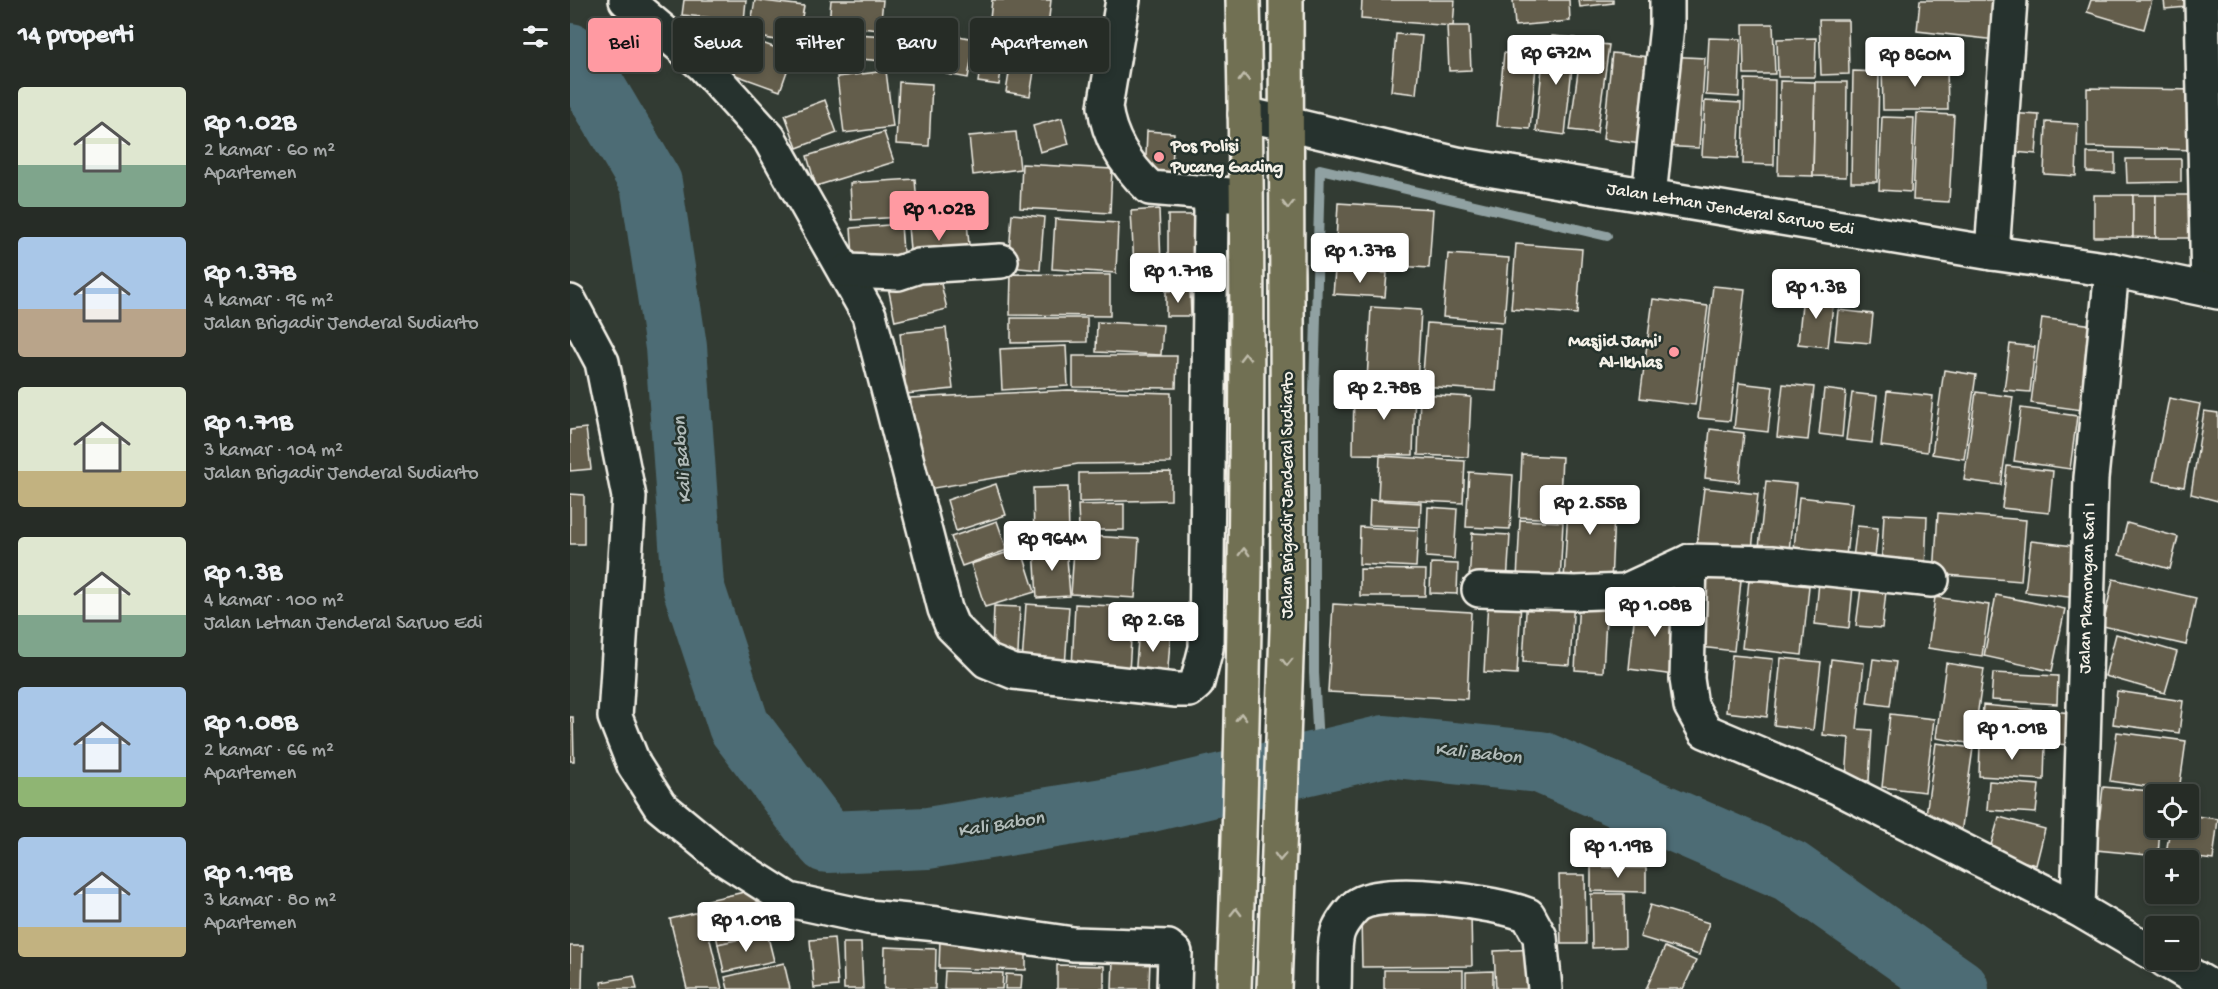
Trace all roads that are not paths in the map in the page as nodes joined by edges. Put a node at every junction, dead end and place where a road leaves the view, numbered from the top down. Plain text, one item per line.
1 (1123, 0) edge
2 (1243, 0) edge
3 (1286, 0) edge
4 (1667, 0) edge
5 (2010, 0) edge
6 (2202, 0) edge
7 (639, 5) edge
8 (1245, 114) junction
9 (1288, 123) junction
10 (1209, 192) junction
11 (1246, 196) junction
12 (1649, 196) junction
13 (1992, 253) junction
14 (1000, 261) dead end
15 (2112, 270) junction
16 (847, 271) junction
17 (2213, 291) edge
18 (570, 302) edge
19 (1690, 561) junction
20 (1932, 580) dead end
21 (1479, 590) dead end
22 (2078, 909) junction
23 (2145, 949) edge
24 (2181, 970) edge
25 (1275, 978) edge
26 (1234, 980) edge
27 (1174, 989) edge
28 (1334, 989) edge
29 (1545, 989) edge
30 (2214, 989) edge

1 - 10 street
8 -> 2 main road
3 - 9 main road, Jalan Brigadir Jenderal Sudiarto
4 - 12 street
5 - 13 street
6 - 17 street
7 - 16 street
8 - 9 street, Jalan Letnan Jenderal Sarwo Edi
8 - 11 main road
9 - 12 street, Jalan Letnan Jenderal Sarwo Edi
9 -> 25 main road, Jalan Brigadir Jenderal Sudiarto
10 - 11 street
10 - 16 street
26 -> 11 main road
12 - 13 street, Jalan Letnan Jenderal Sarwo Edi
13 - 15 street, Jalan Letnan Jenderal Sarwo Edi
14 - 16 street
15 - 17 street, Jalan Letnan Jenderal Sarwo Edi
15 - 22 street, Jalan Plamongan Sari I
18 - 27 street
19 - 20 street
19 - 21 street
19 - 22 street
22 - 23 street
24 - 30 street
28 - 29 street

